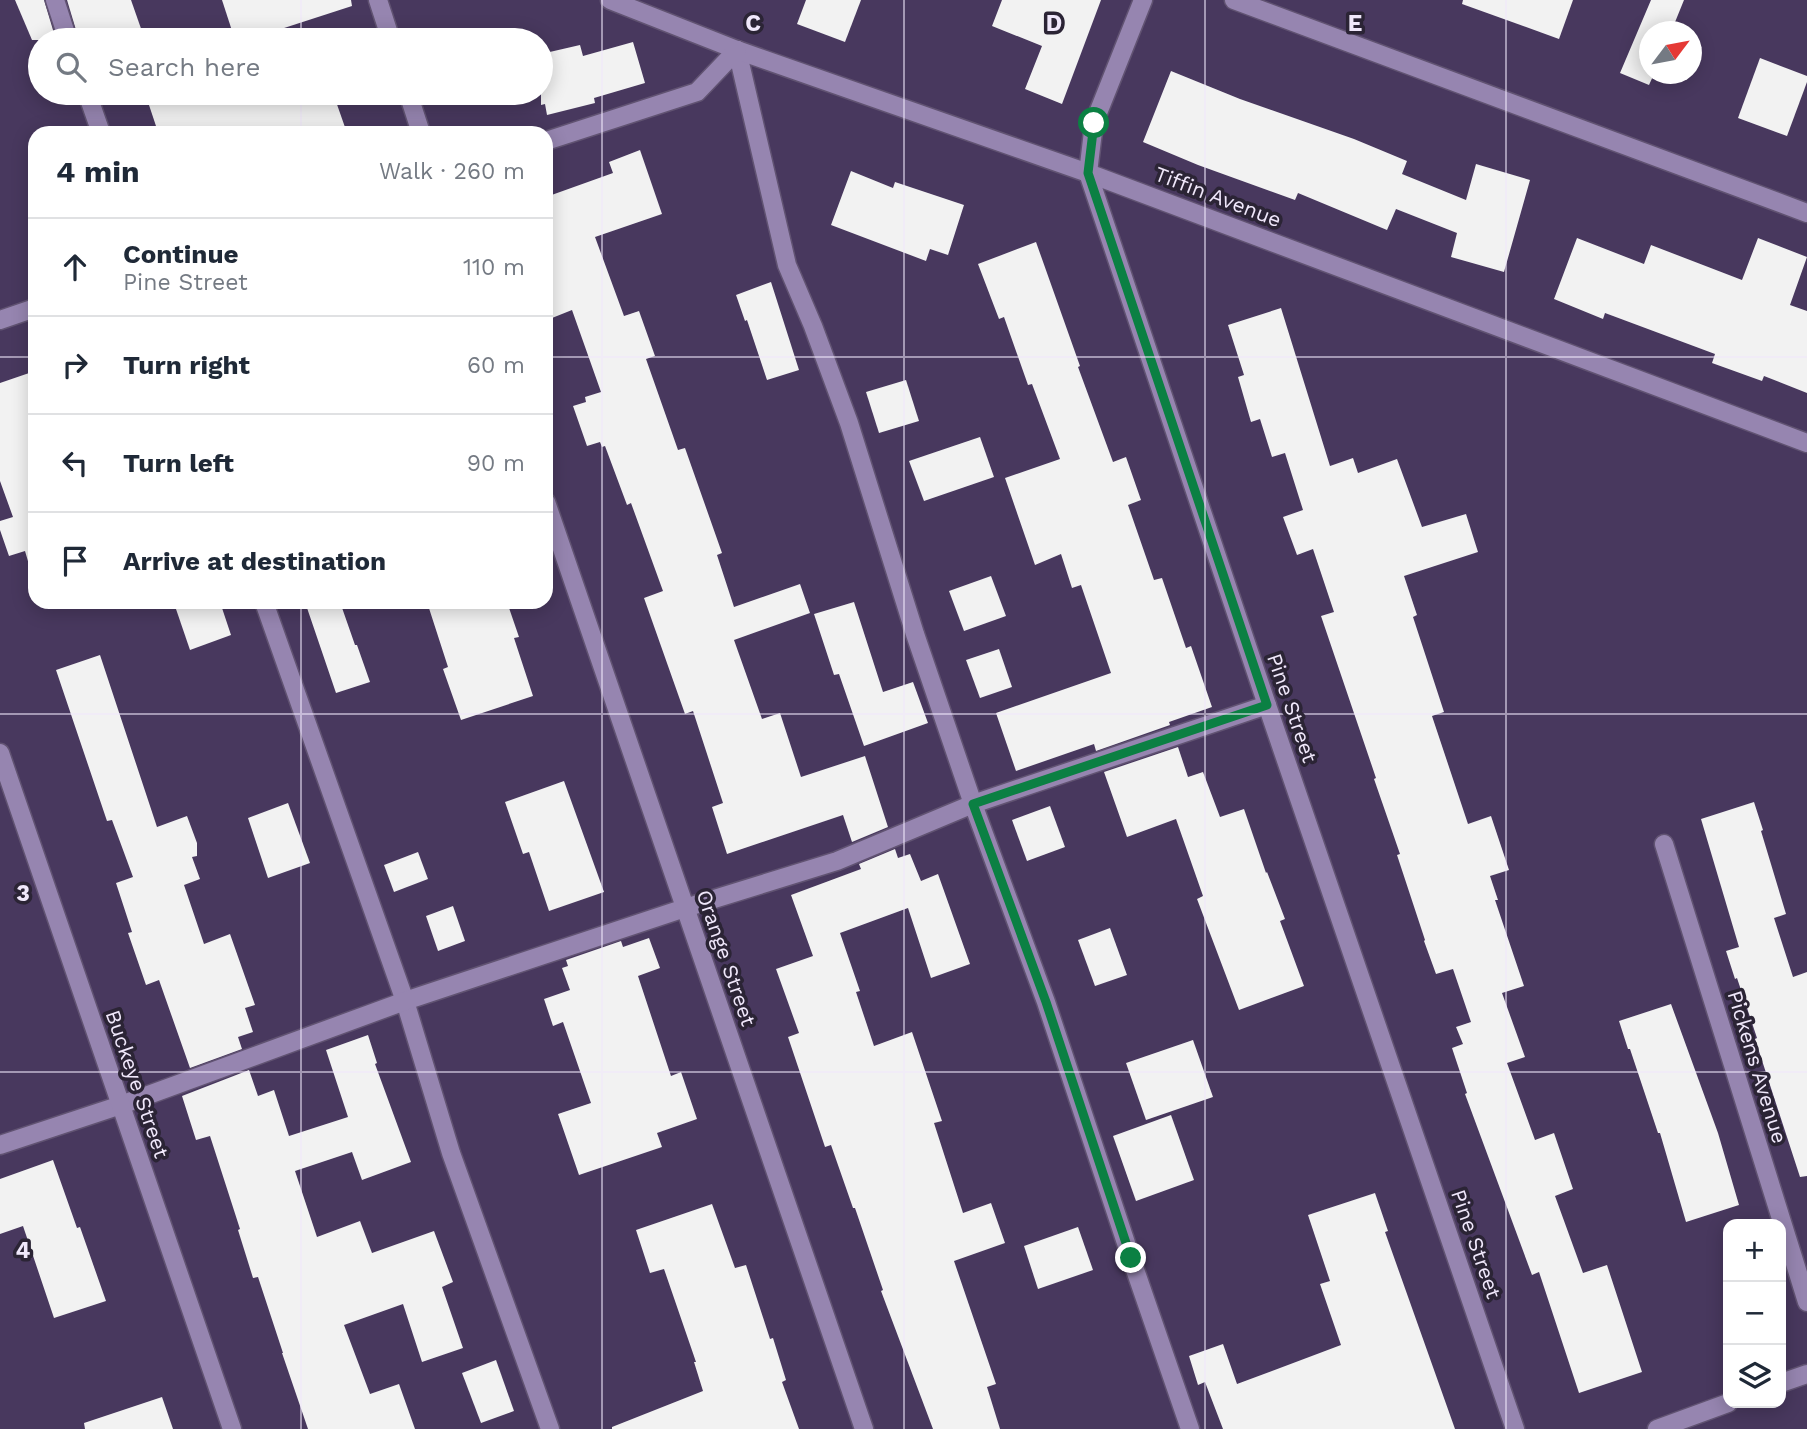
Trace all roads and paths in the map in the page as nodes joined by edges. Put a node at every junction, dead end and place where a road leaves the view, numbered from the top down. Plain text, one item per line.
1 (55, 0) edge
2 (378, 0) edge
3 (610, 0) edge
4 (1143, 0) edge
5 (1234, 0) edge
6 (64, 28) edge
7 (387, 28) edge
8 (737, 50) junction
9 (91, 105) edge
10 (412, 105) edge
11 (99, 126) edge
12 (419, 126) edge
13 (553, 139) edge
14 (1088, 173) junction
15 (1807, 213) edge
16 (28, 310) edge
17 (0, 320) edge
18 (1807, 443) edge
19 (553, 522) edge
20 (266, 609) edge
21 (1267, 705) junction
22 (0, 753) edge
23 (973, 804) junction
24 (1664, 845) dead end
25 (685, 908) junction
26 (405, 1001) junction
27 (121, 1105) junction
28 (0, 1145) edge
29 (1807, 1302) edge
30 (1807, 1374) edge
31 (1786, 1381) edge
32 (1723, 1405) edge
33 (232, 1429) edge
34 (550, 1429) edge
35 (864, 1429) edge
36 (1190, 1429) edge
37 (1515, 1429) edge
38 (1657, 1429) edge

1 - 6 street
2 - 7 street
3 - 8 street, Tiffin Avenue
4 - 14 street, Pine Street
5 - 15 street
8 - 13 street
8 - 14 street, Tiffin Avenue
8 - 23 street
9 - 11 street
10 - 12 street
14 - 18 street, Tiffin Avenue
14 - 21 street, Pine Street
16 - 17 street
19 - 25 street, Orange Street
20 - 26 street
21 - 23 street
21 - 37 street, Pine Street
22 - 27 street, Buckeye Street
23 - 25 street
23 - 36 street
24 - 29 street, Pickens Avenue
25 - 26 street
25 - 35 street, Orange Street
26 - 27 street
26 - 34 street
27 - 28 street
27 - 33 street, Buckeye Street
30 - 31 street
32 - 38 street

